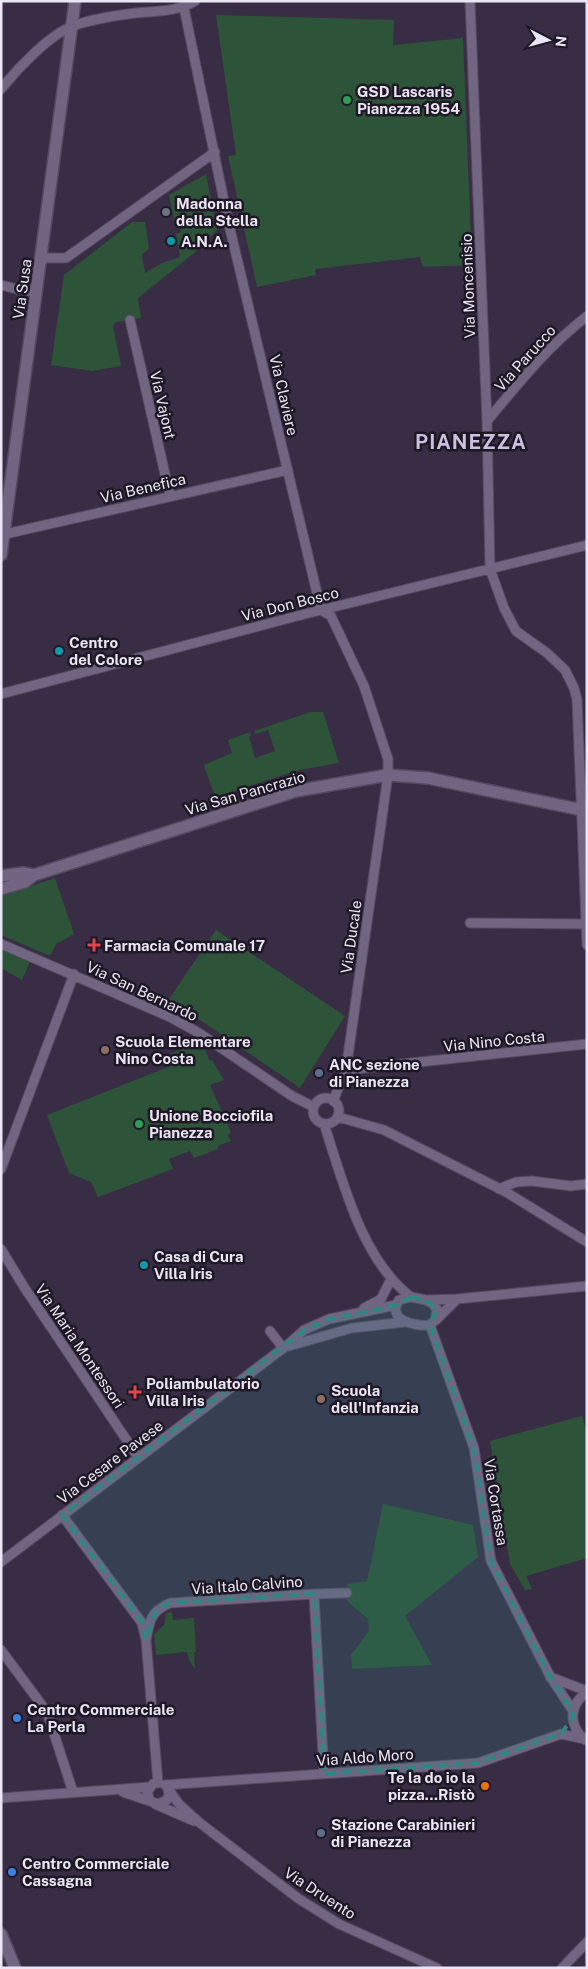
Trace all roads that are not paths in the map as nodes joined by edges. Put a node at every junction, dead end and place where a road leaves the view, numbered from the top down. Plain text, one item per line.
1 (76, 1) edge
2 (195, 1) edge
3 (470, 1) edge
4 (184, 8) junction
5 (72, 26) junction
6 (1, 88) edge
7 (215, 152) junction
8 (41, 258) junction
9 (1, 285) edge
10 (36, 292) junction
11 (587, 316) edge
12 (130, 320) dead end
13 (487, 421) junction
14 (288, 470) junction
15 (170, 496) junction
16 (3, 534) edge
17 (587, 545) edge
18 (1, 556) edge
19 (490, 569) junction
20 (321, 610) junction
21 (1, 694) edge
22 (388, 775) junction
23 (584, 810) edge
24 (34, 875) junction
25 (3, 876) edge
26 (1, 889) edge
27 (470, 923) dead end
28 (586, 924) edge
29 (1, 944) edge
30 (587, 945) edge
31 (74, 974) junction
32 (587, 1044) edge
33 (346, 1070) junction
34 (333, 1101) junction
35 (314, 1107) junction
36 (338, 1117) junction
37 (324, 1124) junction
38 (1, 1169) edge
39 (587, 1184) edge
40 (499, 1189) junction
41 (587, 1242) edge
42 (1, 1249) edge
43 (385, 1271) junction
44 (389, 1283) junction
45 (587, 1286) edge
46 (411, 1297) junction
47 (457, 1299) junction
48 (426, 1300) junction
49 (397, 1302) junction
50 (349, 1314) junction
51 (405, 1322) junction
52 (432, 1323) junction
53 (270, 1331) dead end
54 (284, 1347) junction
55 (138, 1457) junction
56 (62, 1515) junction
57 (1, 1562) edge
58 (347, 1593) dead end
59 (314, 1594) junction
60 (146, 1640) junction
61 (1, 1650) edge
62 (550, 1676) junction
63 (587, 1692) edge
64 (573, 1714) junction
65 (561, 1734) junction
66 (586, 1740) edge
67 (324, 1774) junction
68 (160, 1786) junction
69 (113, 1789) junction
70 (73, 1792) junction
71 (1, 1798) edge
72 (152, 1802) junction
73 (200, 1824) junction
74 (1, 1934) edge
75 (587, 1942) edge
76 (15, 1968) edge
77 (436, 1968) edge
78 (562, 1968) edge

1 - 5 street, Via Susa
2 - 4 street
3 - 13 street, Via Moncenisio
4 - 5 street
4 - 7 street, Via Claviere
5 - 6 street
5 - 8 street, Via Susa
7 - 8 street
7 - 14 street, Via Claviere
8 - 10 street, Via Susa
9 - 10 street
10 - 16 street, Via Susa
11 - 13 street, Via Parucco
12 - 15 street, Via Vajont
13 - 19 street, Via Moncenisio
14 - 15 street, Via Benefica
14 - 20 street, Via Claviere
15 - 16 street, Via Benefica
16 - 18 street, Via Susa
17 - 19 street, Via Don Bosco
19 - 20 street, Via Don Bosco
19 - 23 street, Via Moncenisio
20 - 21 street, Via Don Bosco
20 - 22 street, Via Claviere
22 - 23 street, Via San Pancrazio
22 - 24 street, Via San Pancrazio
22 - 33 street, Via Ducale
23 - 28 street, Via Moncenisio
24 - 25 street
24 - 26 street
27 - 28 street
28 - 30 street, Via Moncenisio
29 - 31 street, Via San Bernardo
31 - 35 street, Via San Bernardo
31 - 38 street
32 - 33 street, Via Nino Costa
33 - 34 street, Via Ducale
34 - 35 street
34 - 36 street
35 - 37 street
36 - 37 street
36 - 40 street
37 - 43 street
39 - 40 street
40 - 41 street
42 - 55 street, Via Maria Montessori
43 - 44 street
43 - 46 street
44 - 49 street
44 - 50 street
45 - 47 street, Via Cesare Pavese
46 - 48 street, Via Cesare Pavese
46 - 49 street, Via Cesare Pavese
47 - 48 street, Via Cesare Pavese
47 - 52 street
48 - 52 street
49 - 50 street, Via Cesare Pavese
49 - 51 street
50 - 54 street, Via Cesare Pavese
51 - 52 street, Via Cesare Pavese
51 - 54 street, Via Cesare Pavese
52 - 62 street, Via Cortassa
53 - 54 street
54 - 55 street, Via Cesare Pavese
55 - 56 street, Via Cesare Pavese
56 - 57 street, Via Cesare Pavese
56 - 60 street
58 - 59 street
59 - 60 street, Via Italo Calvino
59 - 67 street, Via Italo Calvino
60 - 68 street
61 - 70 street
62 - 63 street
62 - 64 street, Via Cortassa
63 - 64 street
64 - 65 street
64 - 66 street, Via Cortassa
65 - 66 street
65 - 67 street, Via Aldo Moro
67 - 68 street, Via Aldo Moro
68 - 69 street, Via Aldo Moro
68 - 72 street
68 - 72 street
68 - 73 street, Via Druento
69 - 70 street, Via Aldo Moro
69 - 72 street, Via Aldo Moro
70 - 71 street, Via Aldo Moro
72 - 73 street, Via Druento
73 - 77 street, Via Druento
74 - 76 street
75 - 78 street

